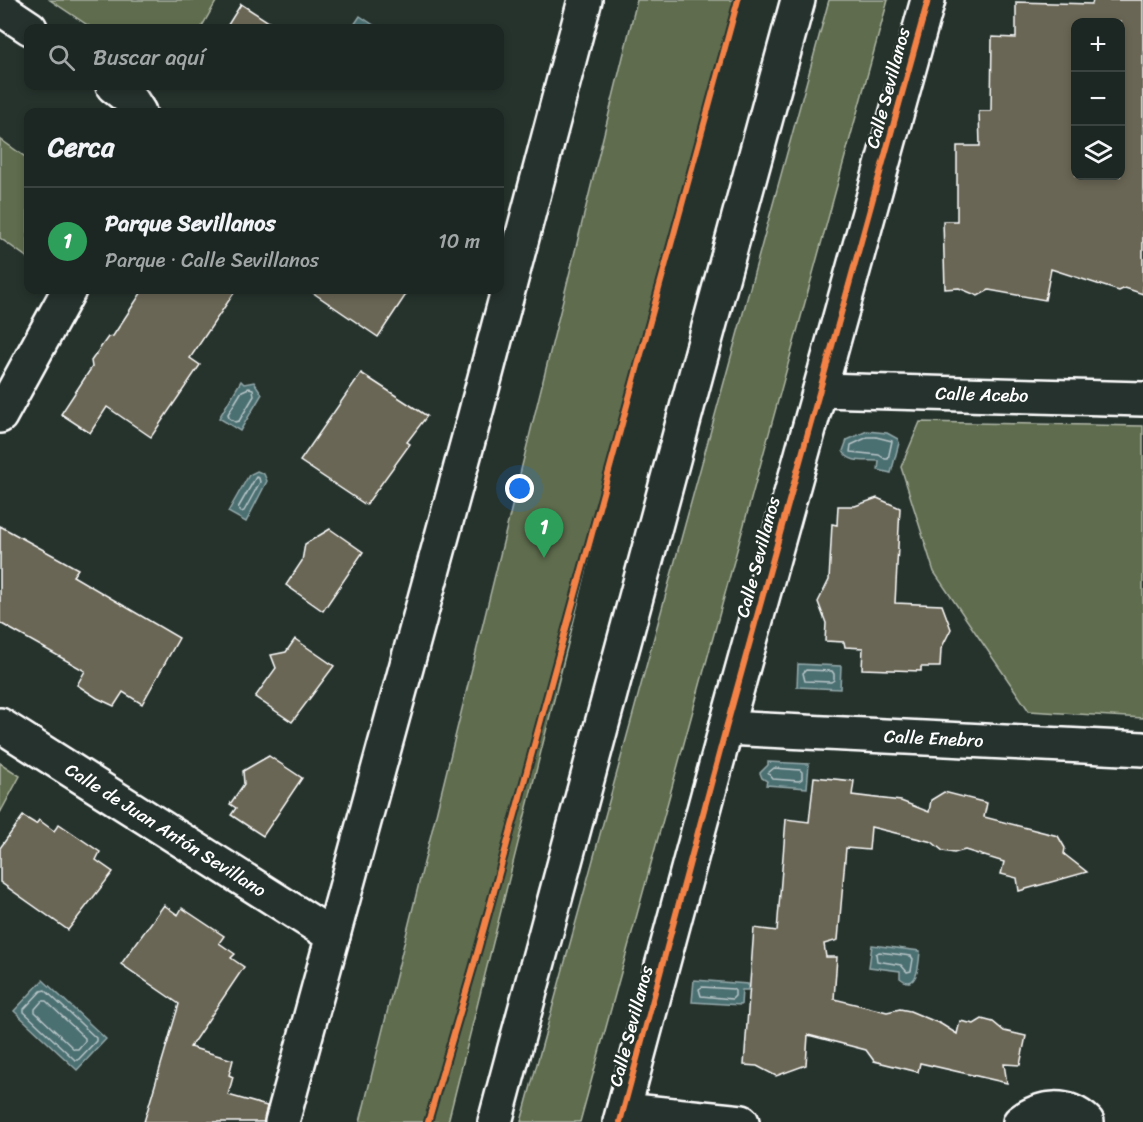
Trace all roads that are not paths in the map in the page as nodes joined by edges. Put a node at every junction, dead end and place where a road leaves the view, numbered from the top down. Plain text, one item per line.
1 (585, 0) edge
2 (798, 0) edge
3 (928, 0) edge
4 (0, 8) edge
5 (24, 24) edge
6 (117, 90) edge
7 (136, 108) edge
8 (67, 294) edge
9 (820, 390) junction
10 (1143, 399) edge
11 (0, 416) edge
12 (0, 725) edge
13 (726, 728) junction
14 (1143, 749) edge
15 (333, 936) junction
16 (622, 1116) edge
17 (282, 1122) edge
18 (495, 1122) edge
19 (742, 1122) edge
20 (1020, 1122) edge
21 (1087, 1122) edge

1 - 15 street
2 - 18 street
3 - 9 street, Calle Sevillanos
4 - 5 street
6 - 7 street
8 - 11 street
9 - 10 street, Calle Acebo
9 - 13 street, Calle Sevillanos
12 - 15 street, Calle de Juan Antón Sevillano
13 - 14 street, Calle Enebro
13 - 16 street, Calle Sevillanos
15 - 17 street
16 - 19 street
20 - 21 street

